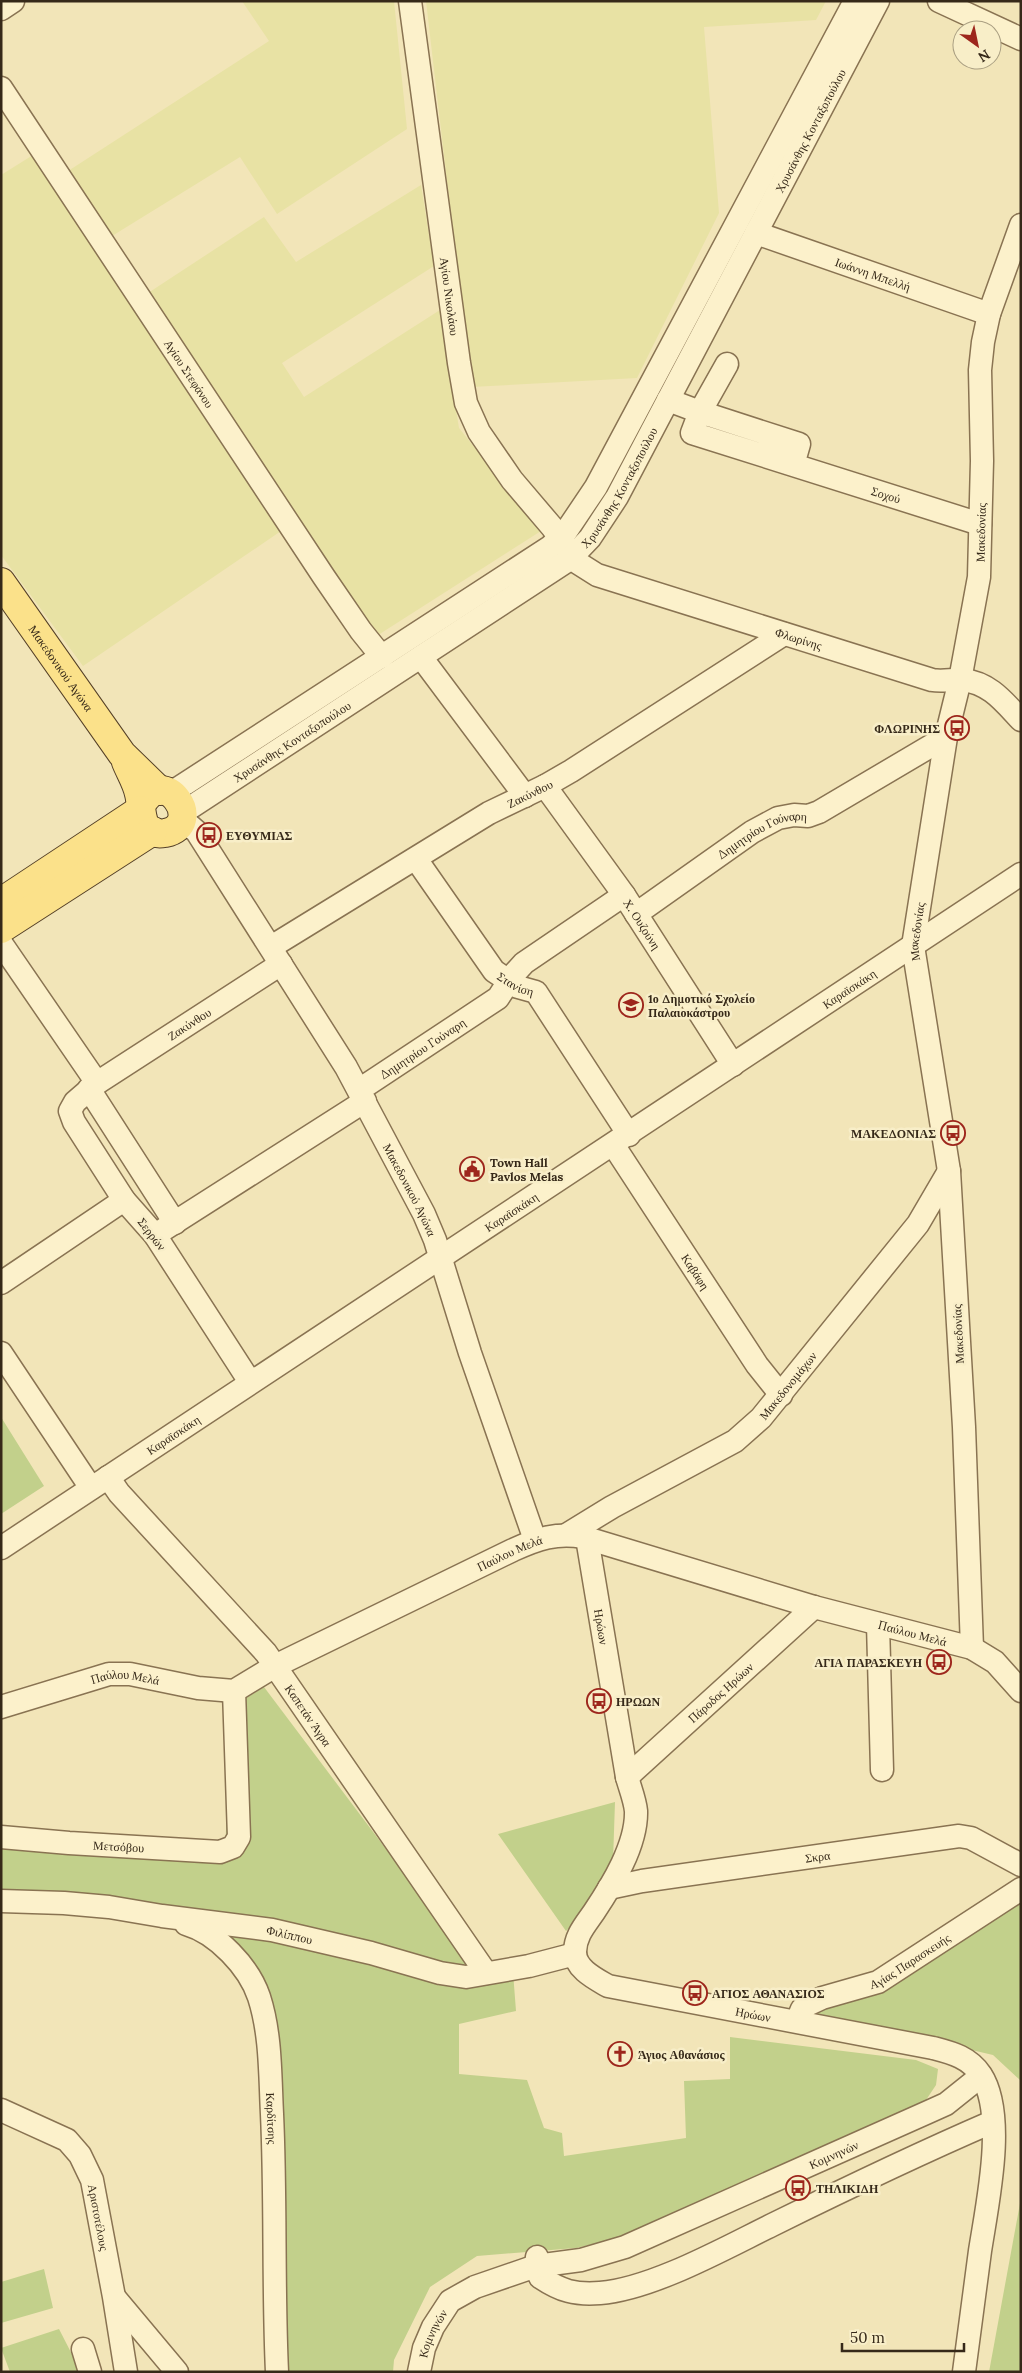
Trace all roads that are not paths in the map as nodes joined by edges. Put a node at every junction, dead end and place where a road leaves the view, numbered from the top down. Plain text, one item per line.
1 (13, 1) edge
2 (410, 1) edge
3 (856, 1) edge
4 (878, 1) edge
5 (939, 1) edge
6 (1, 9) edge
7 (1021, 39) edge
8 (1, 88) edge
9 (1021, 225) edge
10 (756, 234) junction
11 (990, 314) junction
12 (727, 364) dead end
13 (668, 400) junction
14 (700, 412) junction
15 (980, 524) junction
16 (561, 539) junction
17 (574, 557) junction
18 (1, 582) edge
19 (784, 634) junction
20 (382, 657) junction
21 (421, 657) junction
22 (960, 680) junction
23 (1021, 720) edge
24 (946, 737) junction
25 (535, 791) junction
26 (162, 812) junction
27 (416, 859) junction
28 (1021, 874) edge
29 (624, 895) junction
30 (1, 902) edge
31 (636, 914) junction
32 (1, 929) edge
33 (1, 943) edge
34 (913, 946) junction
35 (276, 956) junction
36 (509, 982) junction
37 (733, 1064) junction
38 (93, 1086) junction
39 (362, 1096) junction
40 (622, 1140) junction
41 (949, 1171) junction
42 (124, 1200) junction
43 (175, 1222) junction
44 (155, 1235) junction
45 (441, 1260) junction
46 (1, 1283) edge
47 (1, 1354) edge
48 (250, 1382) junction
49 (781, 1395) junction
50 (99, 1483) junction
51 (577, 1536) junction
52 (535, 1540) junction
53 (1, 1548) edge
54 (814, 1606) junction
55 (878, 1624) junction
56 (972, 1648) junction
57 (275, 1666) junction
58 (1021, 1691) edge
59 (234, 1692) junction
60 (1, 1707) edge
61 (882, 1770) dead end
62 (627, 1777) junction
63 (1, 1837) edge
64 (1021, 1864) edge
65 (609, 1888) junction
66 (1021, 1888) edge
67 (1, 1901) edge
68 (162, 1916) junction
69 (575, 1954) junction
70 (486, 1974) junction
71 (797, 2021) junction
72 (981, 2076) junction
73 (1, 2110) edge
74 (992, 2122) junction
75 (537, 2262) junction
76 (114, 2297) junction
77 (84, 2349) dead end
78 (90, 2372) edge
79 (126, 2372) edge
80 (177, 2372) edge
81 (277, 2372) edge
82 (419, 2372) edge
83 (964, 2372) edge

1 - 6 street
2 - 16 street, Αγίου Νικολάου
3 - 16 street, Χρυσάνθης Κονταξοπούλου
4 - 10 street, Χρυσάνθης Κονταξοπούλου
5 - 7 street
8 - 20 street, Αγίου Στεφάνου
9 - 11 street, Μακεδονίας
10 - 11 street, Ιωάννη Μπελλή
10 - 13 street, Χρυσάνθης Κονταξοπούλου
11 - 15 street, Μακεδονίας
12 - 14 street
13 - 14 street
13 - 17 street, Χρυσάνθης Κονταξοπούλου
14 - 15 street, Σοχού
15 - 22 street, Μακεδονίας
16 - 17 street, Αγίου Νικολάου
16 - 20 street, Χρυσάνθης Κονταξοπούλου
17 - 19 street, Φλωρίνης
17 - 21 street, Χρυσάνθης Κονταξοπούλου
18 - 26 main road, Μακεδονικού Αγώνα
19 - 22 street, Φλωρίνης
19 - 25 street, Ζακύνθου
20 - 26 street, Χρυσάνθης Κονταξοπούλου
21 - 25 street, Χ. Ουζούνη
21 - 26 street, Χρυσάνθης Κονταξοπούλου
22 - 23 street, Φλωρίνης
22 - 24 street, Μακεδονίας
24 - 31 street, Δημητρίου Γούναρη
24 - 34 street, Μακεδονίας
25 - 27 street, Ζακύνθου
25 - 29 street, Χ. Ουζούνη
26 - 30 main road, Χρυσάνθης Κονταξοπούλου
26 - 32 main road, Χρυσάνθης Κονταξοπούλου
26 - 35 street, Μακεδονικού Αγώνα
27 - 35 street, Ζακύνθου
27 - 36 street, Στανίση
28 - 34 street, Καραϊσκάκη
29 - 31 street, Χ. Ουζούνη
29 - 36 street, Δημητρίου Γούναρη
31 - 37 street, Χ. Ουζούνη
33 - 38 street, Σερρών
34 - 37 street, Καραϊσκάκη
34 - 41 street, Μακεδονίας
35 - 38 street, Ζακύνθου
35 - 39 street, Μακεδονικού Αγώνα
36 - 39 street, Δημητρίου Γούναρη
36 - 40 street, Στανίση
37 - 40 street, Καραϊσκάκη
38 - 42 street, Σερρών
38 - 43 street, Σερρών
39 - 43 street, Δημητρίου Γούναρη
39 - 45 street, Μακεδονικού Αγώνα
40 - 45 street, Καραϊσκάκη
40 - 49 street, Καβάφη
41 - 49 street, Μακεδονομάχων
41 - 56 street, Μακεδονίας
42 - 44 street, Σερρών
42 - 46 street
43 - 44 street, Δημητρίου Γούναρη
44 - 48 street, Σερρών
45 - 48 street, Καραϊσκάκη
45 - 52 street, Μακεδονικού Αγώνα
47 - 50 street, Καπετάν Άγρα
48 - 50 street, Καραϊσκάκη
49 - 51 street, Μακεδονομάχων
50 - 53 street, Καραϊσκάκη
50 - 57 street, Καπετάν Άγρα
51 - 52 street, Παύλου Μελά
51 - 54 street, Παύλου Μελά
51 - 62 street, Ηρώων
52 - 57 street, Παύλου Μελά
54 - 55 street, Παύλου Μελά
54 - 62 street, Πάροδος Ηρώων
55 - 56 street, Παύλου Μελά
55 - 61 street
56 - 58 street, Παύλου Μελά
57 - 59 street, Παύλου Μελά
57 - 70 street, Καπετάν Άγρα
59 - 60 street, Παύλου Μελά
59 - 63 street, Μετσόβου
62 - 65 street, Ηρώων
64 - 65 street, Σκρα
65 - 69 street, Ηρώων
66 - 71 street, Αγίας Παρασκευής
67 - 68 street, Φιλίππου
68 - 70 street, Φιλίππου
68 - 81 street, Καρδίτσης
69 - 70 street, Φιλίππου
69 - 71 street, Ηρώων
71 - 72 street, Ηρώων
72 - 74 street, Ηρώων
72 - 75 street, Κομνηνών
73 - 76 street, Αριστοτέλους
74 - 75 street
74 - 83 street, Ηρώων
75 - 82 street, Κομνηνών
76 - 79 street, Αριστοτέλους
76 - 80 street
77 - 78 street

